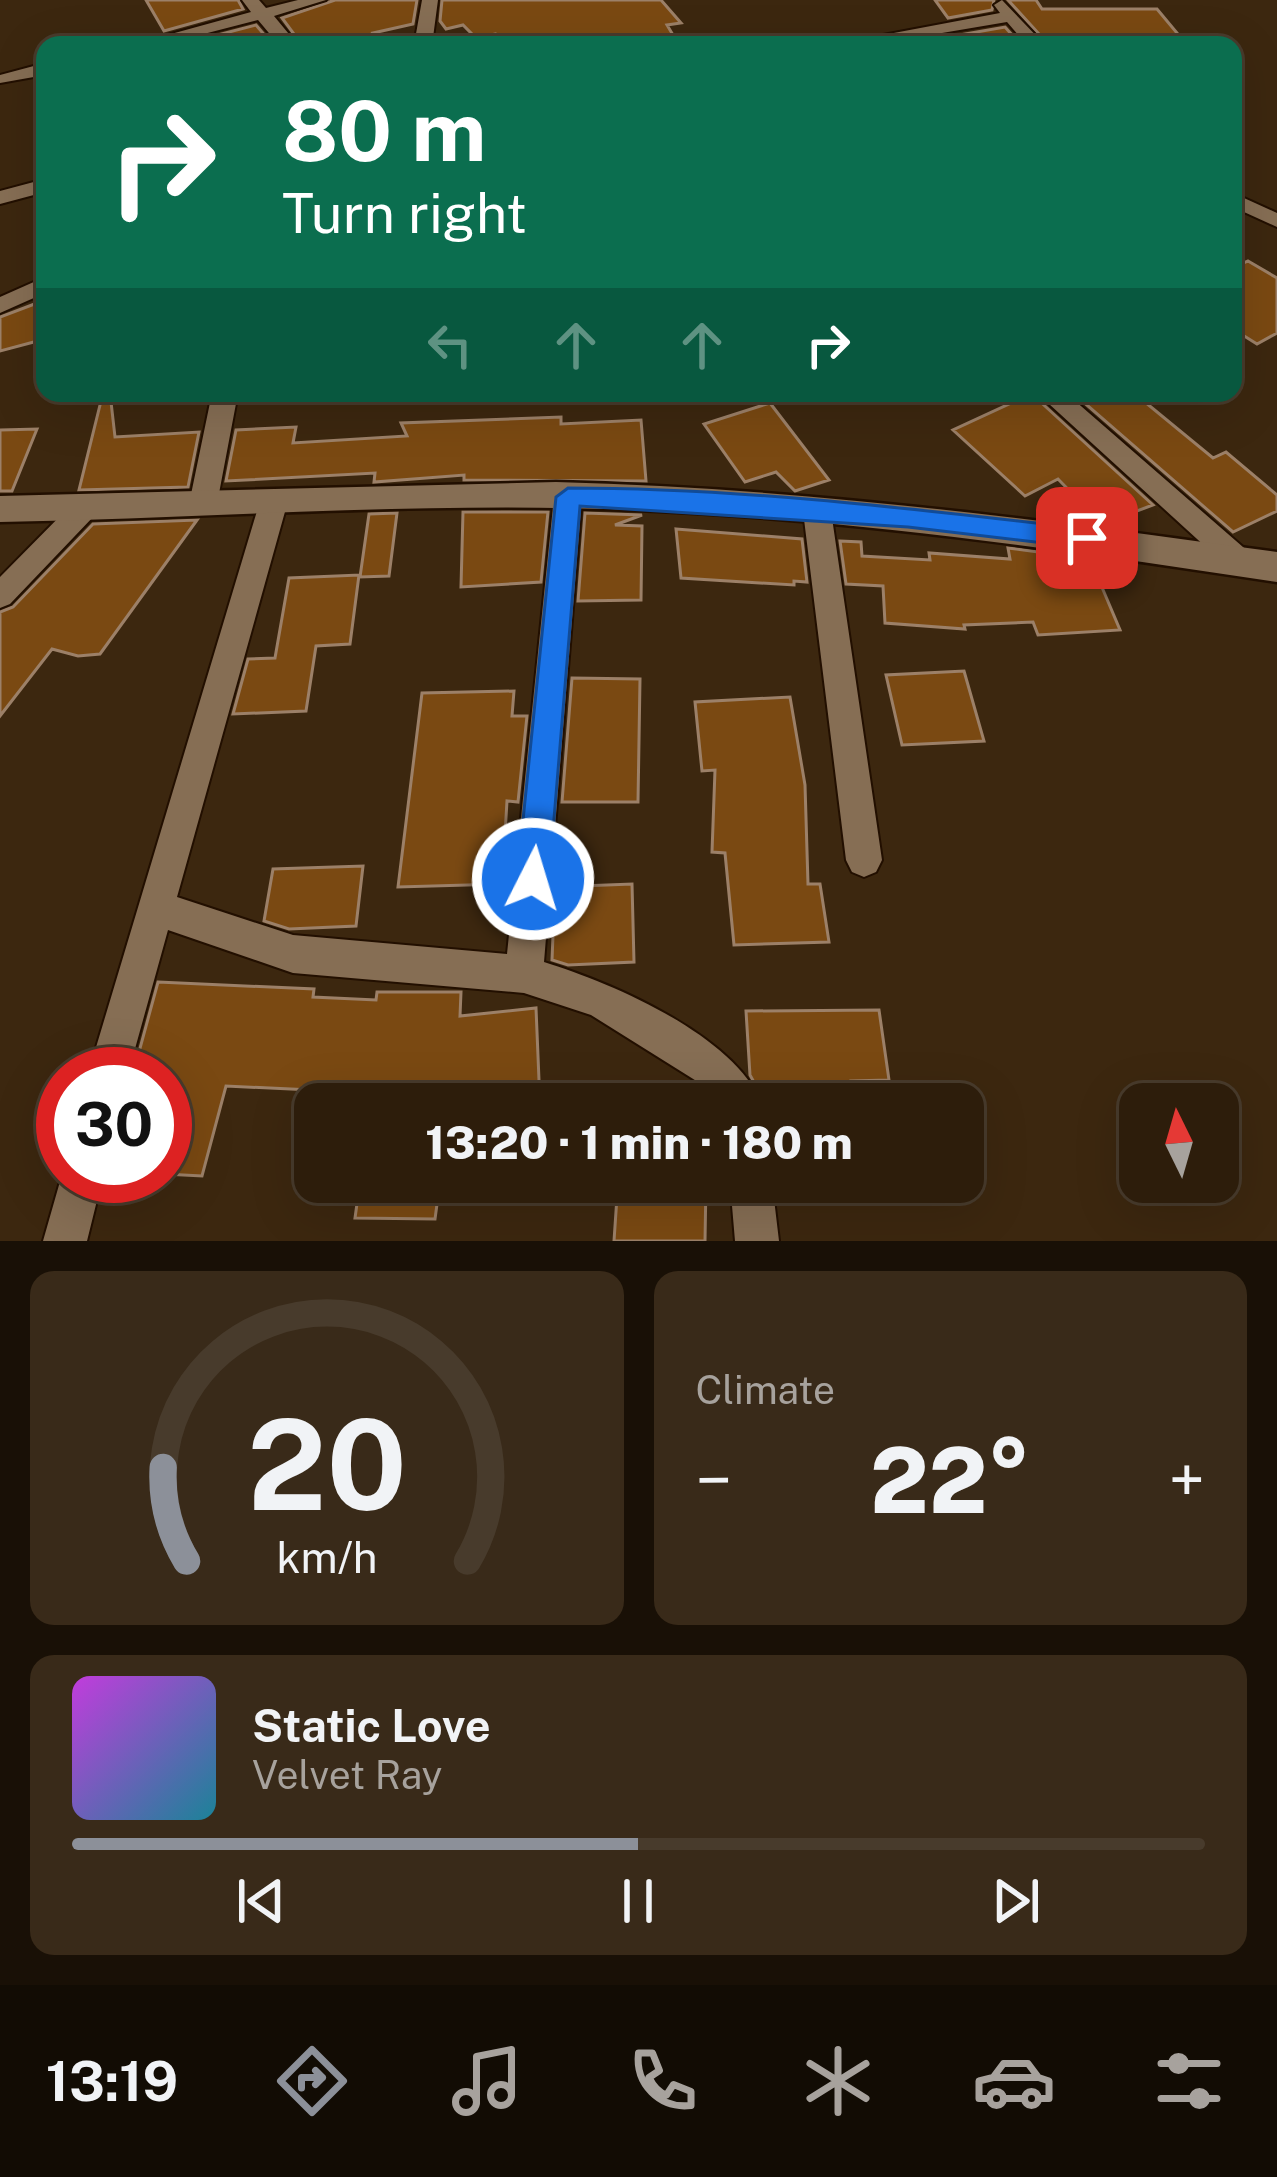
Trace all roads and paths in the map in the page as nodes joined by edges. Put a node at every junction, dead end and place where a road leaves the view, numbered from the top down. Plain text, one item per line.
1 (318, 0) edge
2 (430, 0) edge
3 (999, 0) edge
4 (256, 7) edge
5 (1012, 16) junction
6 (187, 36) edge
7 (281, 36) edge
8 (424, 36) edge
9 (892, 36) edge
10 (1029, 36) edge
11 (36, 71) edge
12 (6, 79) dead end
13 (36, 188) edge
14 (0, 198) edge
15 (1242, 204) edge
16 (1277, 221) edge
17 (0, 277) edge
18 (36, 288) edge
19 (7, 303) edge
20 (223, 402) edge
21 (1060, 402) edge
22 (568, 497) junction
23 (274, 501) junction
24 (203, 504) junction
25 (0, 508) edge
26 (84, 509) junction
27 (818, 511) junction
28 (1240, 562) junction
29 (1277, 567) edge
30 (0, 596) edge
31 (864, 860) dead end
32 (153, 907) junction
33 (524, 974) junction
34 (115, 1047) edge
35 (729, 1083) edge
36 (75, 1203) edge
37 (754, 1203) edge
38 (65, 1241) edge
39 (757, 1241) edge

1 - 4 street
2 - 8 street
3 - 5 street
4 - 6 street
4 - 7 street
5 - 9 street
5 - 10 street
11 - 12 street
13 - 14 street
15 - 16 street
17 - 19 street
18 - 19 street
20 - 24 street
21 - 28 street
22 - 23 street
22 - 27 street
22 - 33 street
23 - 24 street
23 - 32 street
24 - 26 street
25 - 26 street
26 - 30 street
27 - 28 street
27 - 31 street
28 - 29 street
32 - 33 street
32 - 34 street
33 - 35 street
36 - 38 street
37 - 39 street

